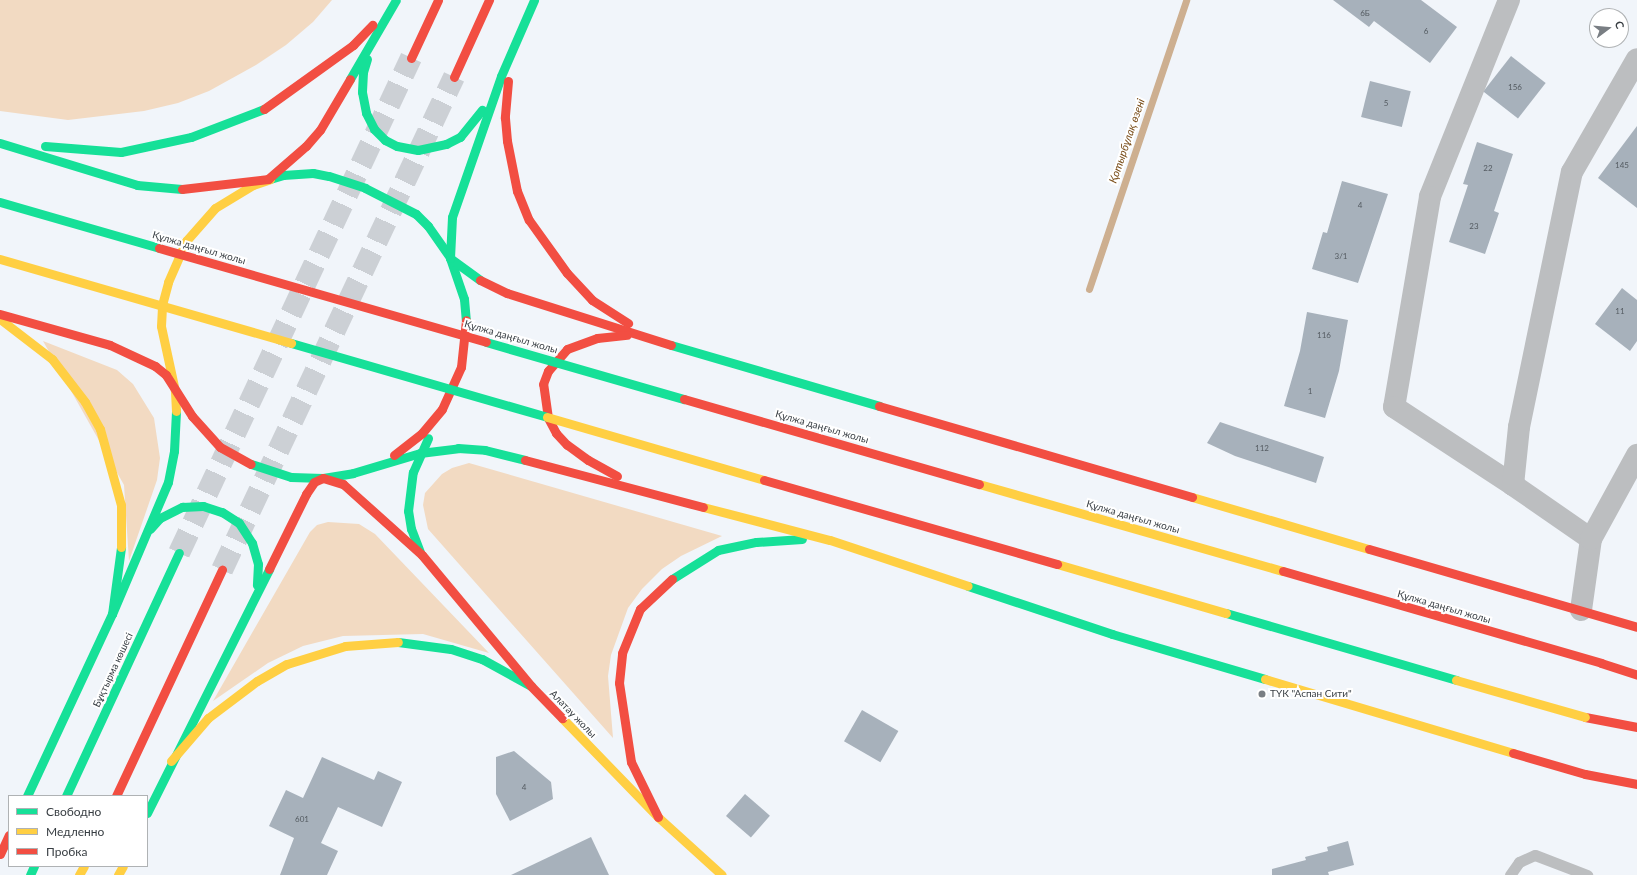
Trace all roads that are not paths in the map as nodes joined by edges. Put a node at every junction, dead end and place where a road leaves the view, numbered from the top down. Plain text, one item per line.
1 (438, 0) edge
2 (489, 0) edge
3 (534, 0) edge
4 (1508, 0) edge
5 (395, 1) edge
6 (382, 22) junction
7 (514, 43) junction
8 (410, 58) tunnel mouth
9 (1637, 59) edge
10 (501, 76) junction
11 (454, 77) tunnel mouth
12 (0, 140) edge
13 (0, 143) edge
14 (268, 179) junction
15 (0, 202) edge
16 (450, 258) junction
17 (0, 259) edge
18 (0, 314) edge
19 (0, 319) edge
20 (646, 337) junction
21 (668, 344) junction
22 (175, 391) junction
23 (442, 409) junction
24 (420, 453) junction
25 (1637, 455) edge
26 (370, 468) junction
27 (323, 478) junction
28 (1513, 486) junction
29 (666, 497) junction
30 (150, 530) junction
31 (1591, 539) junction
32 (830, 540) junction
33 (179, 553) tunnel mouth
34 (422, 555) junction
35 (222, 570) tunnel mouth
36 (256, 590) junction
37 (1581, 610) junction
38 (112, 614) junction
39 (1637, 628) edge
40 (1637, 675) edge
41 (531, 686) junction
42 (1637, 727) edge
43 (171, 761) junction
44 (1637, 784) edge
45 (27, 795) edge
46 (66, 795) edge
47 (116, 795) edge
48 (148, 811) edge
49 (658, 817) junction
50 (8, 837) edge
51 (0, 854) edge
52 (722, 875) edge
53 (1510, 875) edge
54 (1587, 875) edge

1 - 8 main road
2 - 11 main road
3 - 7 main road
4 - 28 street
5 - 6 main road
5 - 12 main road
6 - 10 main road
6 - 14 main road
7 - 10 main road
7 - 21 main road
9 - 28 street
10 - 16 main road
13 - 14 main road
14 - 16 main road
14 - 22 main road
15 - 40 main road, Құлжа даңғыл жолы, bridge
16 - 20 main road
16 - 23 main road
17 - 42 main road, bridge
18 - 22 main road
19 - 38 main road
20 - 21 main road
20 - 29 main road
21 - 37 main road
22 - 27 main road
22 - 30 main road
23 - 24 main road
23 - 26 main road
24 - 26 main road
24 - 29 main road
24 - 34 main road
25 - 31 street
26 - 27 main road
27 - 34 main road
27 - 36 main road
28 - 31 street
29 - 32 main road
30 - 36 main road
30 - 38 main road
31 - 37 street
32 - 44 main road
32 - 49 main road
33 - 46 main road, Бұқтырма көшесі
34 - 41 main road, Алатау жолы
35 - 47 main road
36 - 43 main road
37 - 39 main road
38 - 45 main road
41 - 43 main road
41 - 49 main road, Алатау жолы
43 - 48 main road
49 - 52 main road, Алатау жолы
50 - 51 main road
53 - 54 lane

